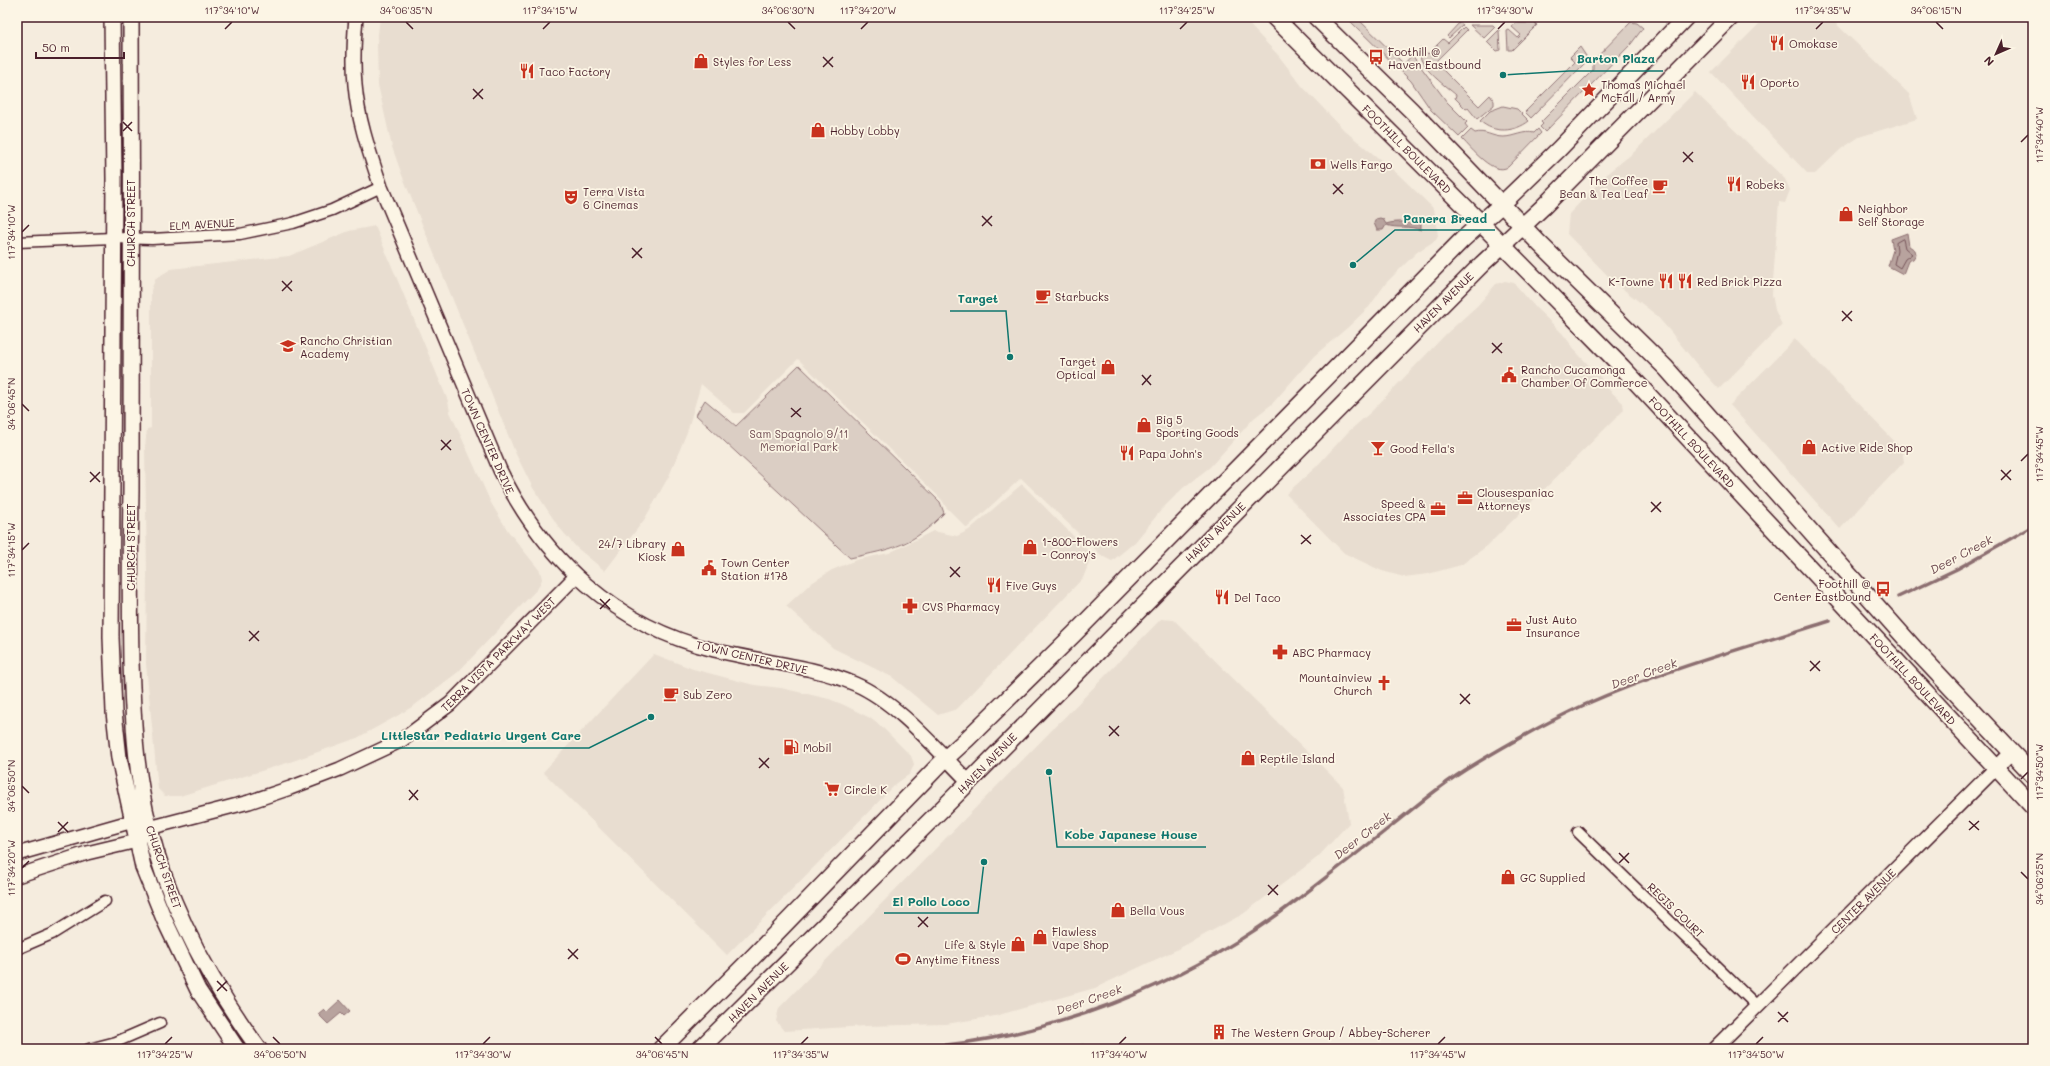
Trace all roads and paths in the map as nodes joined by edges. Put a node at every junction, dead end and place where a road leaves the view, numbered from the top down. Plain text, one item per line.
1 (112, 17) edge
2 (131, 17) edge
3 (356, 17) edge
4 (1274, 17) edge
5 (1316, 17) edge
6 (1686, 17) edge
7 (1731, 17) edge
8 (381, 187) junction
9 (1502, 204) junction
10 (1481, 223) junction
11 (1523, 226) junction
12 (113, 238) junction
13 (131, 238) junction
14 (17, 242) edge
15 (1502, 245) junction
16 (576, 576) junction
17 (2011, 753) junction
18 (945, 759) junction
19 (1996, 768) junction
20 (2033, 775) edge
21 (969, 782) junction
22 (2033, 807) edge
23 (133, 821) junction
24 (149, 828) junction
25 (1578, 832) dead end
26 (137, 841) junction
27 (17, 854) edge
28 (17, 876) edge
29 (105, 901) dead end
30 (17, 948) edge
31 (1757, 1006) junction
32 (160, 1023) dead end
33 (89, 1049) edge
34 (237, 1049) edge
35 (259, 1049) edge
36 (661, 1049) edge
37 (700, 1049) edge
38 (1714, 1049) edge

1 - 12 main road, CHURCH STREET
2 - 13 main road, CHURCH STREET
3 - 8 street, TOWN CENTER DRIVE
4 - 10 main road, FOOTHILL BOULEVARD
5 - 9 main road, FOOTHILL BOULEVARD
6 - 9 main road
7 - 11 main road, HAVEN AVENUE
8 - 13 street, ELM AVENUE
8 - 16 street, TOWN CENTER DRIVE
9 - 10 main road
9 - 11 main road, FOOTHILL BOULEVARD
10 - 15 main road, FOOTHILL BOULEVARD
10 - 18 main road
11 - 15 main road, HAVEN AVENUE
11 - 17 main road, FOOTHILL BOULEVARD
12 - 13 street, ELM AVENUE
12 - 14 street, ELM AVENUE
12 - 23 main road, CHURCH STREET
13 - 24 main road, CHURCH STREET
15 - 19 main road, FOOTHILL BOULEVARD
15 - 21 main road, HAVEN AVENUE
16 - 18 street, TOWN CENTER DRIVE
16 - 24 street, TERRA VISTA PARKWAY WEST
17 - 19 street, CENTER AVENUE
17 - 20 main road, FOOTHILL BOULEVARD
18 - 21 street, TOWN CENTER DRIVE
18 - 36 main road
19 - 22 main road, FOOTHILL BOULEVARD
19 - 31 street, CENTER AVENUE
21 - 37 main road, HAVEN AVENUE
23 - 24 street
23 - 26 main road, CHURCH STREET
23 - 27 street
24 - 26 street
24 - 35 main road, CHURCH STREET
25 - 31 street, REGIS COURT
26 - 28 street
26 - 34 main road, CHURCH STREET
29 - 30 street
31 - 38 street, CENTER AVENUE
32 - 33 street

